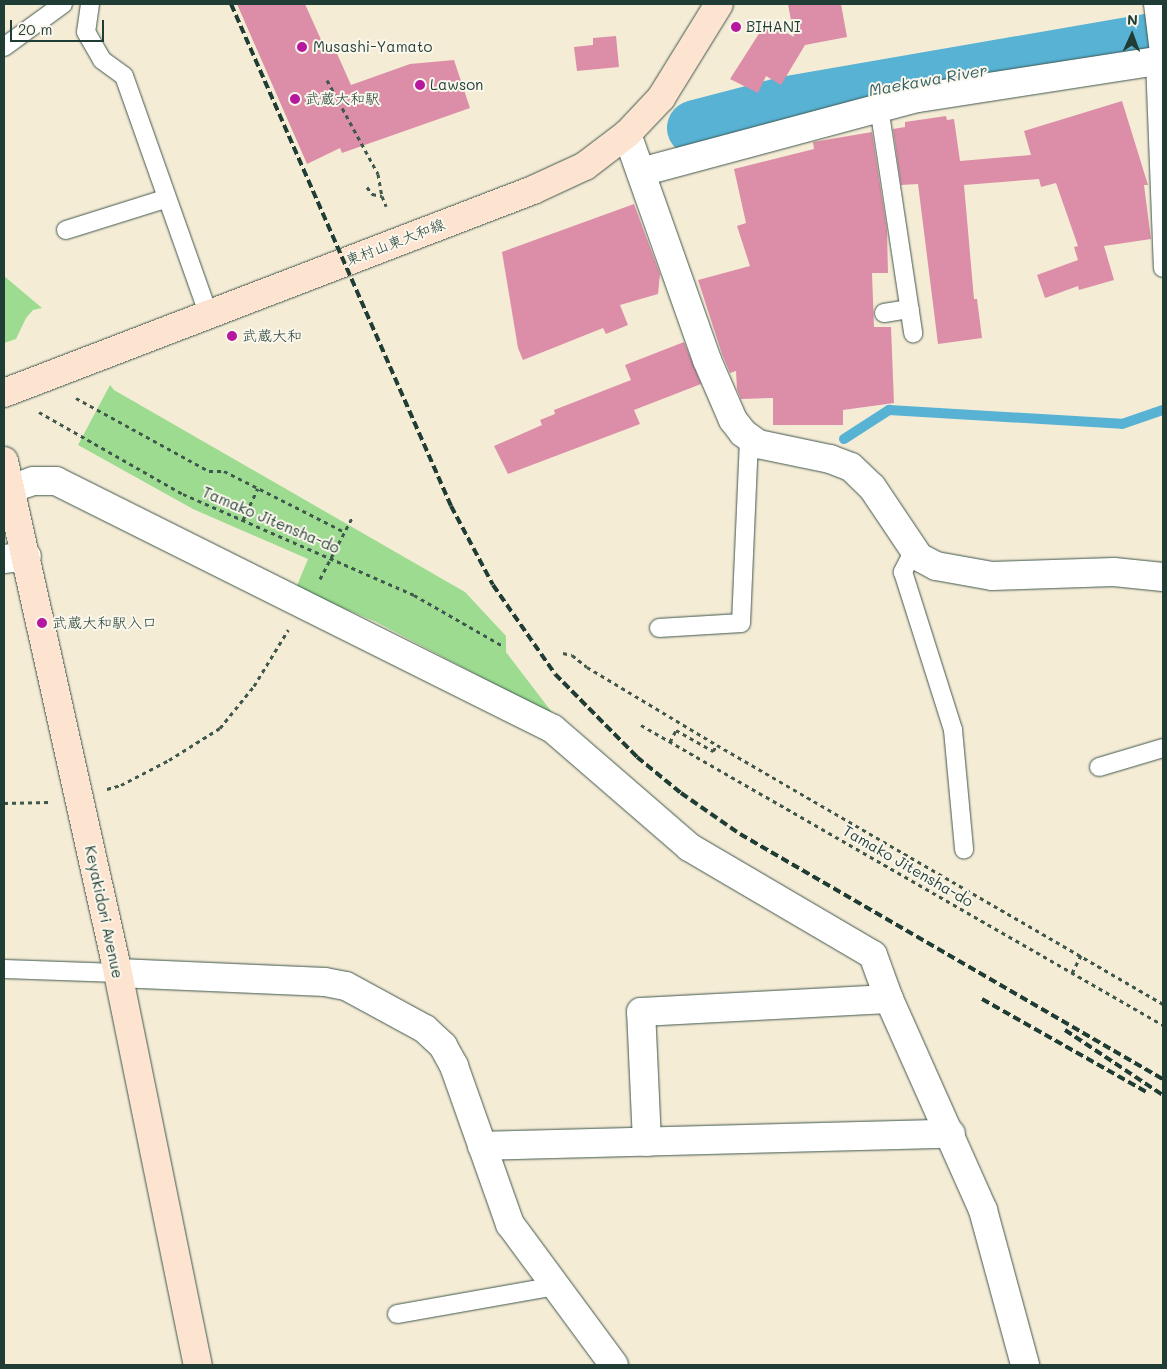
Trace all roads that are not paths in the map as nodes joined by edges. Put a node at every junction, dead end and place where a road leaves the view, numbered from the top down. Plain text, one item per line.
1 (63, 4) edge
2 (90, 4) edge
3 (719, 4) edge
4 (1153, 4) edge
5 (4, 47) edge
6 (1159, 61) edge
7 (879, 107) junction
8 (628, 134) junction
9 (642, 172) junction
10 (165, 199) junction
11 (66, 230) dead end
12 (1163, 268) edge
13 (910, 309) junction
14 (884, 313) dead end
15 (208, 314) junction
16 (913, 333) dead end
17 (4, 393) edge
18 (749, 438) junction
19 (4, 461) edge
20 (12, 488) junction
21 (914, 550) junction
22 (15, 557) edge
23 (1163, 577) edge
24 (659, 628) dead end
25 (1163, 748) edge
26 (1100, 767) dead end
27 (964, 849) dead end
28 (4, 970) edge
29 (118, 973) junction
30 (889, 999) junction
31 (951, 1134) junction
32 (648, 1142) junction
33 (482, 1146) junction
34 (555, 1286) junction
35 (397, 1314) dead end
36 (198, 1365) edge
37 (614, 1365) edge
38 (1025, 1365) edge

1 - 5 lane
2 - 10 lane
3 - 8 street, 東村山東大和線
4 - 6 lane
6 - 7 street
6 - 12 lane
7 - 9 street
7 - 13 lane
8 - 9 street
8 - 15 street, 東村山東大和線
9 - 18 street
10 - 11 lane
10 - 15 lane
13 - 14 lane
13 - 16 lane
15 - 17 street, 東村山東大和線
18 - 21 street
18 - 24 lane
19 - 20 street, Keyakidori Avenue
20 - 22 street, Keyakidori Avenue
20 - 30 street
21 - 23 street
21 - 27 lane
22 - 29 street, Keyakidori Avenue
25 - 26 lane
28 - 29 lane
29 - 33 street
29 - 36 street, Keyakidori Avenue
30 - 31 street
30 - 32 street
31 - 32 street
31 - 38 street
32 - 33 street
33 - 34 street
34 - 35 lane
34 - 37 street

